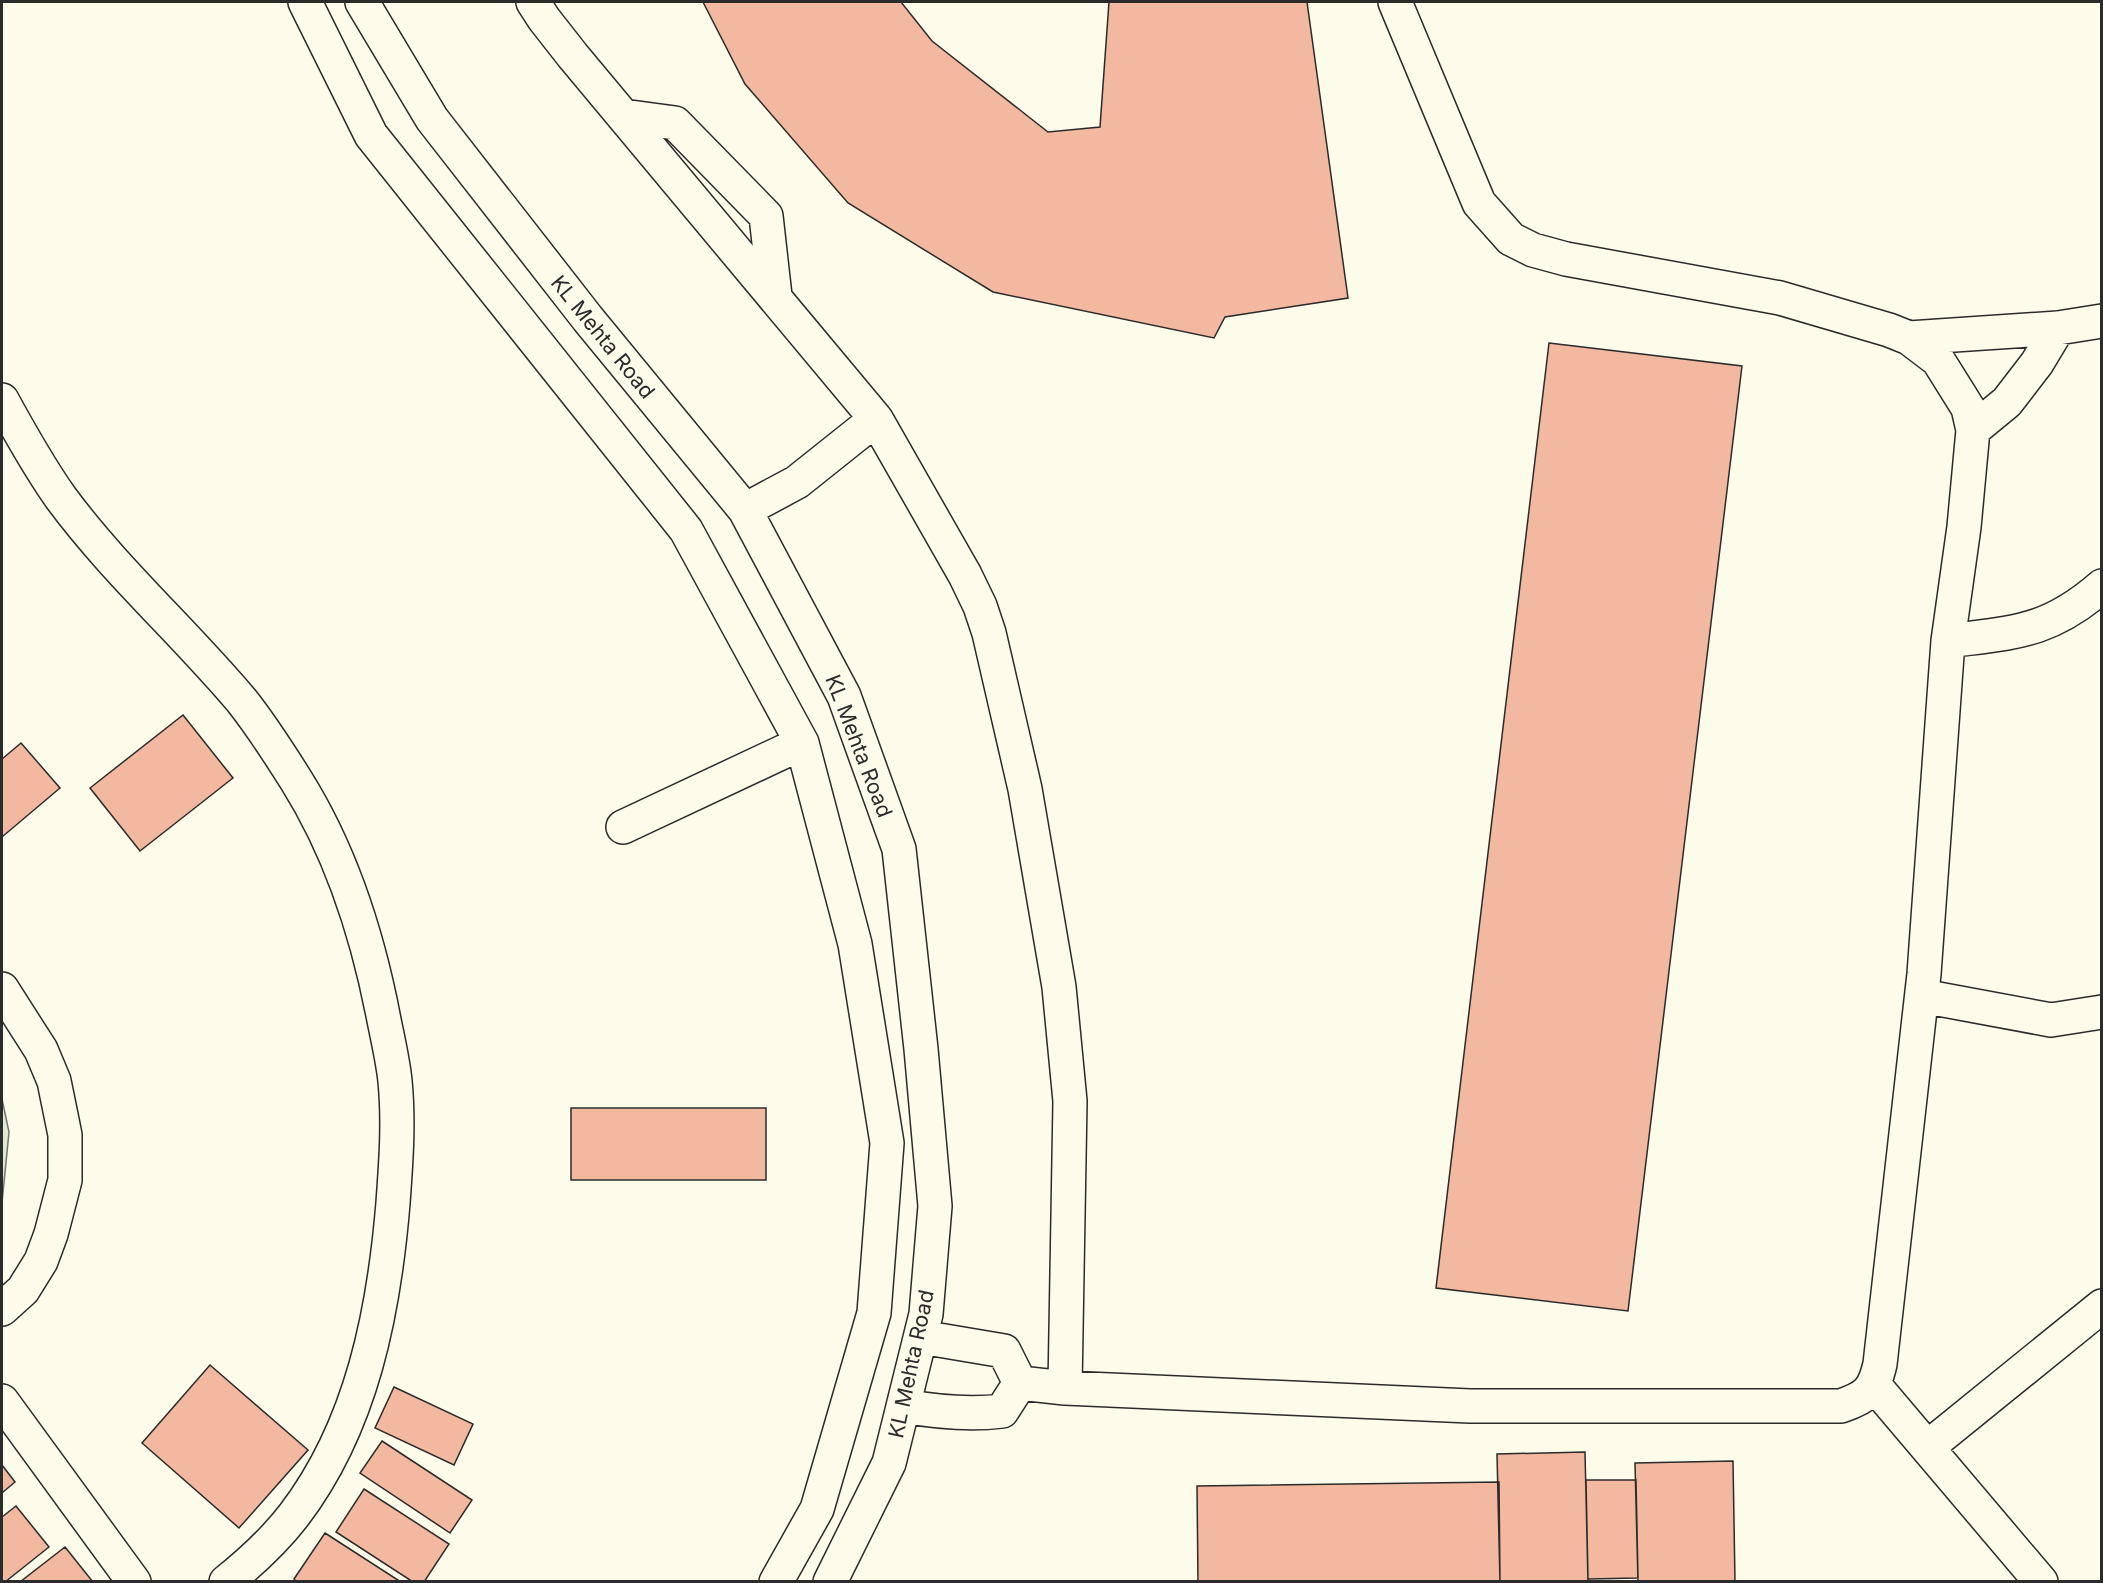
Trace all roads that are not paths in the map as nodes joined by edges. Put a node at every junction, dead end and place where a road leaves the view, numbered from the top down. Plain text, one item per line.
1 (305, 2) edge
2 (362, 2) edge
3 (533, 2) edge
4 (1395, 2) edge
5 (623, 116) junction
6 (775, 296) junction
7 (2102, 321) edge
8 (2058, 328) junction
9 (1908, 338) junction
10 (2, 399) edge
11 (876, 419) junction
12 (1973, 430) junction
13 (745, 510) junction
14 (2102, 586) edge
15 (1948, 641) junction
16 (802, 743) junction
17 (623, 827) dead end
18 (2, 989) edge
19 (1922, 996) junction
20 (2102, 1012) edge
21 (2102, 1306) edge
22 (2, 1309) edge
23 (921, 1337) junction
24 (1020, 1383) junction
25 (1875, 1386) junction
26 (1065, 1388) junction
27 (2, 1401) edge
28 (904, 1406) junction
29 (1928, 1447) junction
30 (134, 1581) edge
31 (226, 1581) edge
32 (776, 1581) edge
33 (830, 1581) edge
34 (2041, 1581) edge

1 - 16 street
2 - 13 street, KL Mehta Road
3 - 5 street
4 - 9 street
5 - 6 street
5 - 6 street
6 - 11 street
7 - 8 street
8 - 9 street
8 - 12 street
9 - 12 street
10 - 31 street
11 - 13 street
11 - 26 street
12 - 15 street
13 - 23 street, KL Mehta Road
14 - 15 street
15 - 19 street
16 - 17 street
16 - 32 street
18 - 22 street
19 - 20 street
19 - 25 street
21 - 29 street
23 - 24 street
23 - 28 street, KL Mehta Road
24 - 26 street
24 - 28 street
25 - 26 street
25 - 29 street
27 - 30 street
28 - 33 street, KL Mehta Road
29 - 34 street

